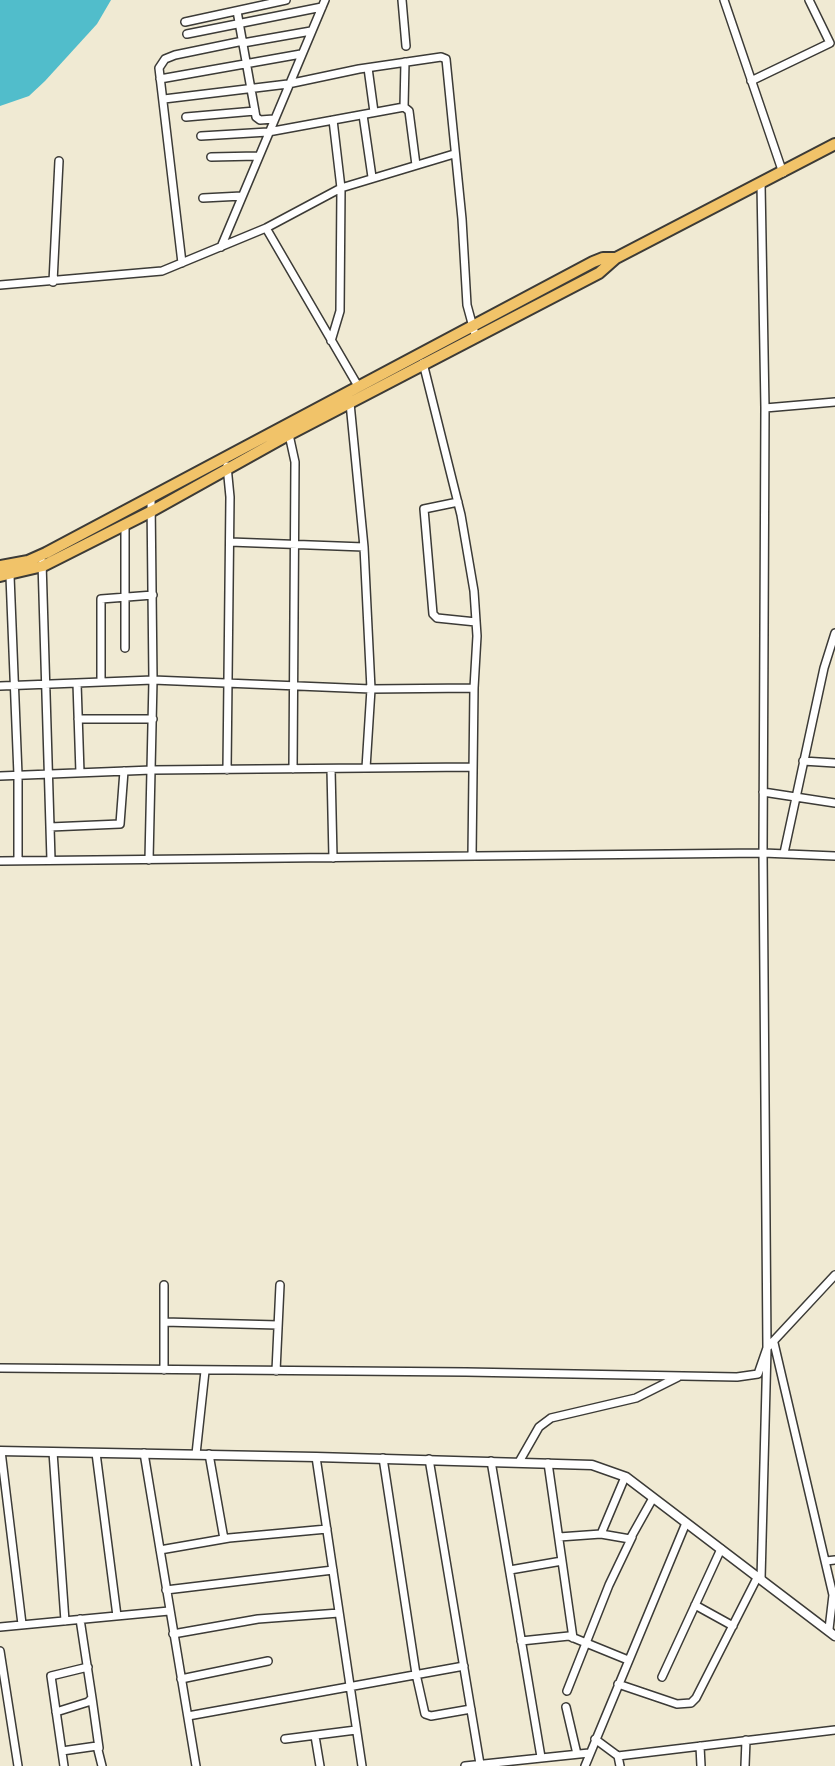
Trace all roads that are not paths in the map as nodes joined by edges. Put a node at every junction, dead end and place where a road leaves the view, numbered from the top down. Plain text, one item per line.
1 (286, 0) edge
2 (402, 0) edge
3 (724, 0) edge
4 (809, 0) edge
5 (278, 1) edge
6 (323, 4) edge
7 (237, 10) junction
8 (185, 22) dead end
9 (239, 22) junction
10 (311, 31) junction
11 (187, 34) dead end
12 (243, 42) junction
13 (833, 42) edge
14 (406, 46) dead end
15 (301, 54) junction
16 (405, 62) junction
17 (247, 64) junction
18 (368, 68) junction
19 (160, 79) junction
20 (751, 81) junction
21 (288, 84) junction
22 (252, 88) junction
23 (164, 99) junction
24 (404, 107) junction
25 (255, 111) junction
26 (374, 112) junction
27 (363, 115) junction
28 (186, 117) dead end
29 (274, 119) junction
30 (333, 120) junction
31 (268, 132) junction
32 (201, 136) dead end
33 (835, 144) edge
34 (454, 154) junction
35 (258, 156) junction
36 (211, 157) dead end
37 (59, 162) dead end
38 (416, 165) junction
39 (783, 173) junction
40 (372, 177) junction
41 (761, 184) junction
42 (341, 188) junction
43 (242, 196) junction
44 (203, 198) dead end
45 (266, 228) junction
46 (221, 247) junction
47 (616, 258) junction
48 (182, 263) junction
49 (53, 282) junction
50 (0, 285) edge
51 (471, 326) junction
52 (477, 338) junction
53 (331, 341) junction
54 (421, 353) junction
55 (424, 365) junction
56 (358, 386) junction
57 (835, 402) edge
58 (350, 403) junction
59 (765, 408) junction
60 (288, 429) junction
61 (225, 456) junction
62 (228, 469) junction
63 (151, 499) junction
64 (458, 502) junction
65 (152, 511) junction
66 (125, 525) junction
67 (230, 542) junction
68 (295, 545) junction
69 (364, 547) junction
70 (41, 561) junction
71 (0, 566) edge
72 (5, 576) edge
73 (153, 595) junction
74 (125, 596) junction
75 (476, 622) junction
76 (835, 633) edge
77 (126, 648) dead end
78 (824, 668) junction
79 (835, 668) edge
80 (153, 680) junction
81 (101, 682) junction
82 (77, 683) junction
83 (229, 683) junction
84 (46, 684) junction
85 (0, 686) edge
86 (13, 686) junction
87 (294, 686) junction
88 (474, 688) junction
89 (371, 689) junction
90 (78, 719) junction
91 (153, 719) junction
92 (803, 761) junction
93 (835, 763) edge
94 (473, 767) junction
95 (366, 768) junction
96 (293, 769) junction
97 (331, 769) junction
98 (152, 770) junction
99 (227, 770) junction
100 (124, 771) junction
101 (80, 773) junction
102 (48, 774) junction
103 (18, 775) junction
104 (0, 776) edge
105 (764, 792) junction
106 (797, 796) junction
107 (835, 804) edge
108 (50, 827) junction
109 (763, 853) junction
110 (784, 853) junction
111 (835, 855) edge
112 (472, 856) junction
113 (333, 858) junction
114 (51, 860) junction
115 (149, 860) junction
116 (0, 861) edge
117 (18, 861) junction
118 (835, 1275) edge
119 (164, 1285) dead end
120 (280, 1285) dead end
121 (164, 1322) junction
122 (278, 1325) junction
123 (774, 1343) junction
124 (767, 1348) junction
125 (0, 1368) edge
126 (164, 1370) junction
127 (205, 1371) junction
128 (276, 1371) junction
129 (680, 1376) junction
130 (1, 1451) edge
131 (53, 1452) junction
132 (96, 1453) junction
133 (144, 1453) junction
134 (196, 1454) junction
135 (209, 1454) junction
136 (316, 1457) junction
137 (383, 1458) junction
138 (429, 1460) junction
139 (491, 1461) junction
140 (519, 1462) junction
141 (548, 1462) junction
142 (625, 1477) junction
143 (653, 1498) junction
144 (686, 1523) junction
145 (327, 1529) junction
146 (602, 1534) junction
147 (559, 1537) junction
148 (632, 1537) junction
149 (224, 1539) junction
150 (721, 1549) junction
151 (160, 1550) junction
152 (835, 1560) edge
153 (562, 1561) junction
154 (826, 1561) junction
155 (333, 1570) junction
156 (510, 1570) junction
157 (760, 1577) junction
158 (166, 1590) junction
159 (695, 1605) junction
160 (833, 1606) edge
161 (169, 1611) junction
162 (339, 1613) junction
163 (117, 1616) junction
164 (80, 1619) junction
165 (65, 1621) junction
166 (22, 1624) junction
167 (733, 1626) junction
168 (0, 1627) edge
169 (832, 1632) edge
170 (173, 1634) junction
171 (573, 1638) junction
172 (522, 1641) junction
173 (586, 1643) junction
174 (0, 1652) edge
175 (628, 1660) junction
176 (268, 1661) dead end
177 (464, 1666) junction
178 (88, 1667) junction
179 (416, 1674) junction
180 (662, 1677) dead end
181 (181, 1679) junction
182 (618, 1684) junction
183 (350, 1686) junction
184 (567, 1690) dead end
185 (92, 1698) junction
186 (566, 1707) dead end
187 (471, 1709) junction
188 (56, 1712) junction
189 (188, 1716) junction
190 (356, 1730) junction
191 (835, 1730) edge
192 (315, 1736) junction
193 (285, 1739) dead end
194 (595, 1739) junction
195 (746, 1740) junction
196 (700, 1746) junction
197 (99, 1748) junction
198 (62, 1751) junction
199 (589, 1753) junction
200 (577, 1754) junction
201 (618, 1756) junction
202 (541, 1757) junction
203 (480, 1764) junction
204 (18, 1766) edge
205 (64, 1766) edge
206 (102, 1766) edge
207 (196, 1766) edge
208 (320, 1766) edge
209 (362, 1766) edge
210 (465, 1766) edge
211 (585, 1766) edge
212 (620, 1766) edge
213 (701, 1766) edge
214 (745, 1766) edge

1 - 5 street
2 - 14 street
3 - 20 street
4 - 13 street
5 - 7 street
6 - 9 street
6 - 10 street
7 - 8 street
7 - 9 street
9 - 11 street
9 - 12 street
10 - 12 street
10 - 15 street
12 - 17 street
12 - 19 street
13 - 20 street
15 - 17 street
15 - 21 street
16 - 18 street
16 - 24 street
16 - 34 street
17 - 19 street
17 - 22 street
18 - 21 street
18 - 26 street
19 - 23 street
20 - 39 street
21 - 22 street
21 - 29 street
22 - 23 street
22 - 25 street
23 - 48 street
24 - 26 street
24 - 38 street
25 - 28 street
25 - 29 street
26 - 27 street
27 - 30 street
27 - 40 street
29 - 31 street
30 - 31 street
30 - 42 street
31 - 32 street
31 - 35 street
33 - 39 main road
34 - 38 street
34 - 51 street
35 - 36 street
35 - 43 street
37 - 49 street
38 - 40 street
39 - 41 main road
40 - 42 street
41 - 47 main road
41 - 59 street
42 - 45 street
42 - 53 street
43 - 44 street
43 - 46 street
45 - 46 street
45 - 53 street
46 - 48 street
47 - 51 main road
47 - 52 main road
48 - 49 street
49 - 50 street
51 - 52 street
51 - 54 main road
52 - 55 main road
53 - 56 street
54 - 55 street
54 - 56 main road
55 - 58 main road
55 - 64 street
56 - 60 main road
57 - 59 street
58 - 60 main road
58 - 69 street
59 - 105 street
60 - 61 main road
60 - 62 main road
60 - 68 street
61 - 62 street
61 - 63 main road
62 - 65 main road
62 - 67 street
63 - 65 street
63 - 70 main road
64 - 75 street
64 - 75 street
65 - 66 main road
65 - 73 street
66 - 70 main road
66 - 74 street
67 - 68 street
67 - 83 street
68 - 69 street
68 - 87 street
69 - 89 street
70 - 71 main road
70 - 72 main road
70 - 84 street
72 - 86 street
73 - 74 street
73 - 80 street
74 - 77 street
74 - 81 street
75 - 88 street
76 - 78 street
78 - 79 street
78 - 92 street
80 - 81 street
80 - 83 street
80 - 91 street
81 - 82 street
82 - 84 street
82 - 90 street
83 - 87 street
83 - 99 street
84 - 86 street
84 - 102 street
85 - 86 street
86 - 103 street
87 - 89 street
87 - 96 street
88 - 89 street
88 - 94 street
89 - 95 street
90 - 91 street
90 - 101 street
91 - 98 street
92 - 93 street
92 - 106 street
94 - 95 street
94 - 112 street
95 - 97 street
96 - 97 street
96 - 99 street
97 - 113 street
98 - 99 street
98 - 100 street
98 - 115 street
100 - 101 street
100 - 108 street
101 - 102 street
102 - 103 street
102 - 108 street
103 - 104 street
103 - 117 street
105 - 106 street
105 - 109 street
106 - 107 street
106 - 110 street
108 - 114 street
109 - 110 street
109 - 112 street
109 - 124 street
110 - 111 street
112 - 113 street
113 - 115 street
114 - 115 street
114 - 117 street
116 - 117 street
118 - 123 street
119 - 121 street
120 - 122 street
121 - 122 street
121 - 126 street
122 - 128 street
123 - 124 street
123 - 154 street
124 - 129 street
124 - 157 street
125 - 126 street
126 - 127 street
127 - 128 street
127 - 134 street
128 - 129 street
129 - 140 street
130 - 131 street
130 - 166 street
131 - 132 street
131 - 165 street
132 - 133 street
132 - 163 street
133 - 134 street
133 - 151 street
134 - 135 street
135 - 136 street
135 - 149 street
136 - 137 street
136 - 145 street
137 - 138 street
137 - 179 street
138 - 139 street
138 - 177 street
139 - 140 street
139 - 156 street
140 - 141 street
141 - 142 street
141 - 147 street
142 - 143 street
142 - 146 street
143 - 144 street
143 - 148 street
144 - 150 street
144 - 175 street
145 - 149 street
145 - 155 street
146 - 147 street
146 - 148 street
147 - 153 street
148 - 173 street
149 - 151 street
150 - 157 street
150 - 159 street
151 - 158 street
152 - 154 street
153 - 156 street
153 - 171 street
154 - 160 street
155 - 158 street
155 - 162 street
156 - 172 street
157 - 167 street
157 - 169 street
158 - 161 street
159 - 167 street
159 - 180 street
160 - 169 street
161 - 163 street
161 - 170 street
162 - 170 street
162 - 183 street
163 - 164 street
164 - 165 street
164 - 178 street
165 - 166 street
166 - 168 street
167 - 182 street
170 - 181 street
171 - 172 street
171 - 173 street
172 - 202 street
173 - 175 street
173 - 184 street
174 - 204 street
175 - 182 street
176 - 181 street
177 - 179 street
177 - 187 street
178 - 185 street
178 - 188 street
179 - 183 street
179 - 187 street
181 - 189 street
182 - 194 street
183 - 189 street
183 - 190 street
185 - 188 street
185 - 197 street
186 - 200 street
187 - 203 street
188 - 198 street
189 - 207 street
190 - 192 street
190 - 209 street
191 - 195 street
192 - 193 street
192 - 208 street
194 - 199 street
194 - 201 street
195 - 196 street
195 - 214 street
196 - 201 street
196 - 213 street
197 - 198 street
197 - 206 street
198 - 205 street
199 - 200 street
199 - 211 street
200 - 202 street
201 - 212 street
202 - 203 street
203 - 210 street

